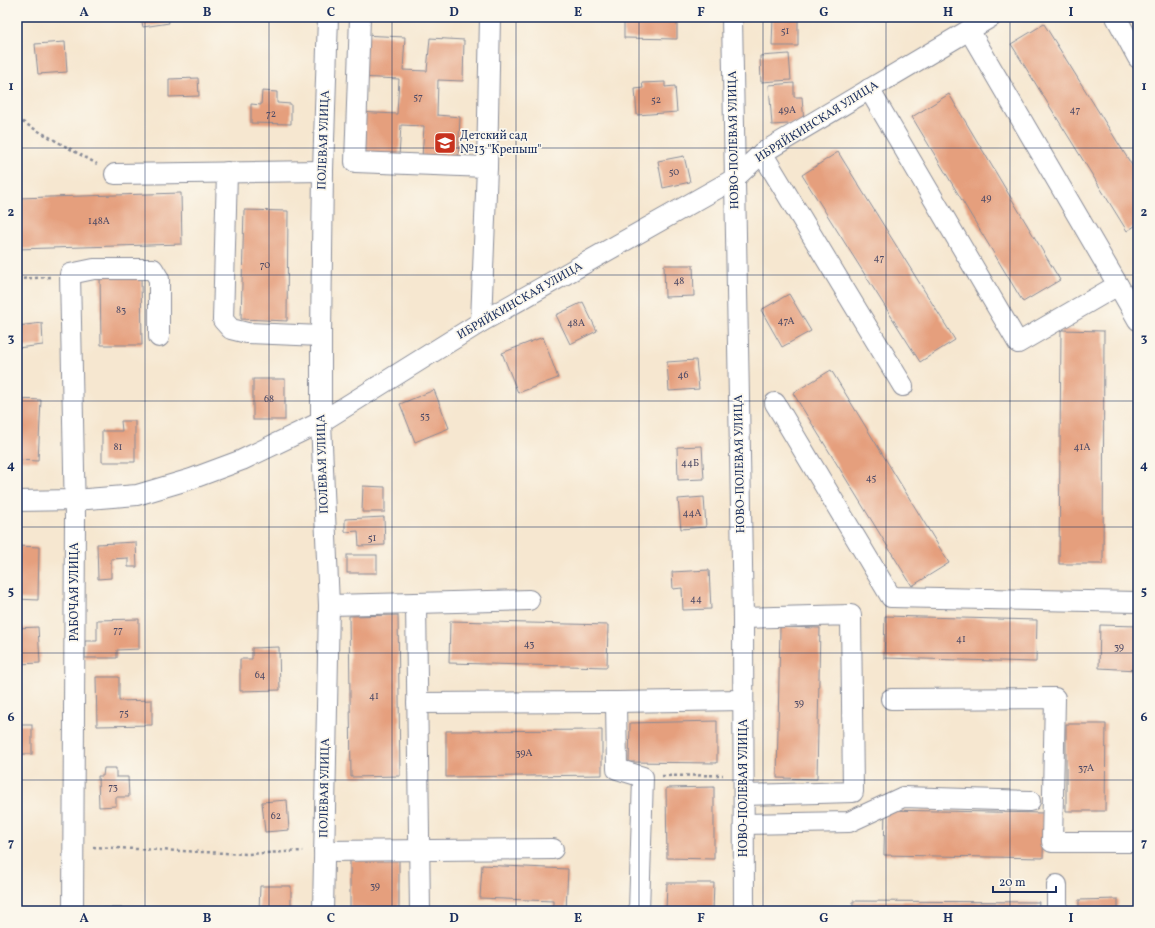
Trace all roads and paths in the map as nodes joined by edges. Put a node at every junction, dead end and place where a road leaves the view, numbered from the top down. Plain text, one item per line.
1 (328, 17) edge
2 (360, 17) edge
3 (490, 17) edge
4 (732, 17) edge
5 (991, 17) edge
6 (1116, 17) edge
7 (969, 30) junction
8 (1138, 58) edge
9 (869, 89) junction
10 (17, 119) edge
11 (762, 153) junction
12 (487, 167) junction
13 (323, 171) junction
14 (227, 172) junction
15 (115, 174) joint
16 (734, 179) junction
17 (70, 274) junction
18 (17, 279) edge
19 (1118, 285) junction
20 (1138, 320) edge
21 (480, 322) junction
22 (321, 336) junction
23 (159, 337) dead end
24 (903, 386) dead end
25 (775, 403) dead end
26 (321, 422) junction
27 (75, 500) junction
28 (17, 501) edge
29 (529, 600) dead end
30 (1138, 602) edge
31 (416, 603) junction
32 (329, 605) junction
33 (743, 618) junction
34 (891, 698) dead end
35 (743, 700) junction
36 (616, 702) junction
37 (417, 703) junction
38 (744, 774) junction
39 (643, 777) junction
40 (744, 795) junction
41 (1030, 801) dead end
42 (744, 824) junction
43 (1138, 842) edge
44 (73, 847) junction
45 (419, 849) junction
46 (553, 849) dead end
47 (324, 850) junction
48 (1057, 884) dead end
49 (73, 911) edge
50 (323, 911) edge
51 (420, 911) edge
52 (638, 911) edge
53 (744, 911) edge
54 (1057, 911) edge

1 - 13 street, ПОЛЕВАЯ УЛИЦА
2 - 12 street
3 - 12 street
4 - 16 street, НОВО-ПОЛЕВАЯ УЛИЦА
5 - 7 street, ИБРЯЙКИНСКАЯ УЛИЦА
6 - 8 street
7 - 9 street, ИБРЯЙКИНСКАЯ УЛИЦА
7 - 19 street
9 - 11 street, ИБРЯЙКИНСКАЯ УЛИЦА
9 - 19 street
10 - 15 path
11 - 16 street, ИБРЯЙКИНСКАЯ УЛИЦА
11 - 24 street
12 - 21 street
13 - 14 street
13 - 22 street, ПОЛЕВАЯ УЛИЦА
14 - 15 street
14 - 22 street
16 - 21 street, ИБРЯЙКИНСКАЯ УЛИЦА
16 - 33 street, НОВО-ПОЛЕВАЯ УЛИЦА
17 - 18 path
17 - 23 street
17 - 27 street, РАБОЧАЯ УЛИЦА
19 - 20 street
21 - 26 street, ИБРЯЙКИНСКАЯ УЛИЦА
22 - 26 street, ПОЛЕВАЯ УЛИЦА
25 - 30 street
26 - 27 street, ИБРЯЙКИНСКАЯ УЛИЦА
26 - 32 street, ПОЛЕВАЯ УЛИЦА
27 - 28 street, ИБРЯЙКИНСКАЯ УЛИЦА
27 - 44 street, РАБОЧАЯ УЛИЦА
29 - 31 street
31 - 32 street
31 - 37 street
32 - 47 street, ПОЛЕВАЯ УЛИЦА
33 - 35 street, НОВО-ПОЛЕВАЯ УЛИЦА
33 - 40 street
34 - 43 street
35 - 36 street
35 - 38 street, НОВО-ПОЛЕВАЯ УЛИЦА
36 - 37 street
36 - 39 street
37 - 45 street
38 - 39 path
38 - 40 street, НОВО-ПОЛЕВАЯ УЛИЦА
39 - 52 street
40 - 42 street, НОВО-ПОЛЕВАЯ УЛИЦА
41 - 42 street
42 - 53 street, НОВО-ПОЛЕВАЯ УЛИЦА
44 - 47 path
44 - 49 street, РАБОЧАЯ УЛИЦА
45 - 46 street
45 - 47 street
45 - 51 street
47 - 50 street, ПОЛЕВАЯ УЛИЦА
48 - 54 street

